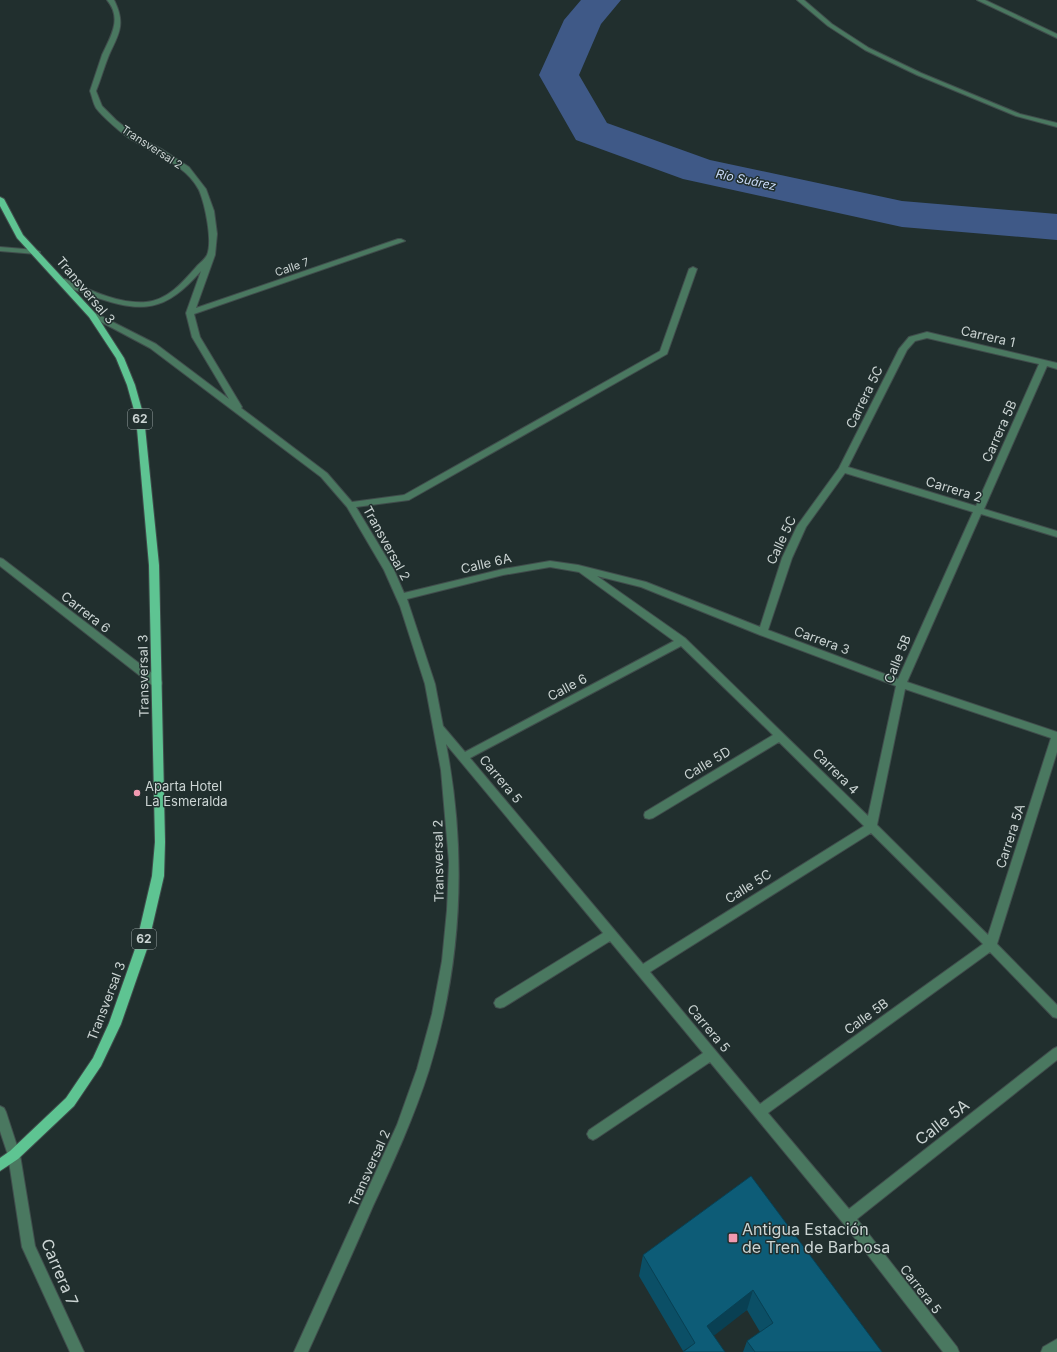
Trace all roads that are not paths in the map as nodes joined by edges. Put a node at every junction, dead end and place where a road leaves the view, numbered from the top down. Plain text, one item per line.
1 (110, 0) edge
2 (800, 0) edge
3 (980, 0) edge
4 (1057, 36) edge
5 (1057, 125) edge
6 (0, 199) edge
7 (401, 241) dead end
8 (0, 249) edge
9 (36, 252) junction
10 (211, 255) junction
11 (693, 269) dead end
12 (62, 281) junction
13 (190, 313) junction
14 (92, 315) junction
15 (912, 339) joint
16 (1044, 362) junction
17 (1057, 366) edge
18 (241, 412) junction
19 (843, 469) junction
20 (350, 505) junction
21 (977, 510) junction
22 (1057, 534) edge
23 (0, 561) edge
24 (578, 568) junction
25 (401, 597) junction
26 (763, 632) junction
27 (682, 642) junction
28 (157, 683) junction
29 (901, 684) junction
30 (438, 727) junction
31 (780, 736) junction
32 (1057, 736) edge
33 (464, 757) junction
34 (649, 815) dead end
35 (871, 827) junction
36 (612, 934) junction
37 (991, 945) junction
38 (642, 971) junction
39 (500, 1003) dead end
40 (1057, 1014) edge
41 (1057, 1053) edge
42 (712, 1054) junction
43 (760, 1111) junction
44 (0, 1112) edge
45 (593, 1134) dead end
46 (0, 1140) edge
47 (14, 1155) junction
48 (0, 1164) edge
49 (848, 1218) junction
50 (1057, 1346) edge
51 (77, 1352) edge
52 (301, 1352) edge
53 (952, 1352) edge
54 (1048, 1352) edge

1 - 10 street, Transversal 2
2 - 5 street
3 - 4 street
6 - 9 main road, Transversal 3 / 62
7 - 13 street, Calle 7
8 - 9 street
9 - 12 main road, Transversal 3 / 62
10 - 12 street
10 - 13 street, Transversal 2
11 - 20 street
12 - 14 main road, Transversal 3 / 62
13 - 18 street, Transversal 2
14 - 18 street, Transversal 2
14 - 28 main road, Transversal 3 / 62
15 - 16 street, Carrera 1
15 - 19 street, Carrera 5C
16 - 17 street, Carrera 1
16 - 21 street, Carrera 5B
18 - 20 street, Transversal 2
19 - 21 street, Carrera 2
19 - 26 street, Calle 5C
20 - 25 street, Transversal 2
21 - 22 street, Carrera 2
21 - 29 street, Calle 5B
23 - 28 street, Carrera 6
24 - 25 street, Calle 6A
24 - 26 street, Carrera 3
24 - 27 street, Carrera 4
25 - 30 street, Transversal 2
26 - 29 street, Carrera 3
27 - 31 street, Carrera 4
27 - 33 street, Calle 6
28 - 47 main road, Transversal 3 / 62
29 - 32 street, Carrera 3
29 - 35 street, Calle 5B
30 - 33 street, Carrera 5
30 - 52 street, Transversal 2
31 - 34 street, Calle 5D
31 - 35 street, Carrera 4
32 - 37 street, Carrera 5A
33 - 36 street, Carrera 5
35 - 37 street, Carrera 4
35 - 38 street, Calle 5C
36 - 38 street, Carrera 5
36 - 39 street
37 - 40 street, Carrera 4
37 - 43 street, Calle 5B
38 - 42 street, Carrera 5
41 - 49 street, Calle 5A
42 - 43 street, Carrera 5
42 - 45 street
43 - 49 street, Carrera 5
44 - 47 street, Carrera 7
46 - 47 street
47 - 48 main road, 62
47 - 51 street, Carrera 7
49 - 53 street, Carrera 5
50 - 54 street

